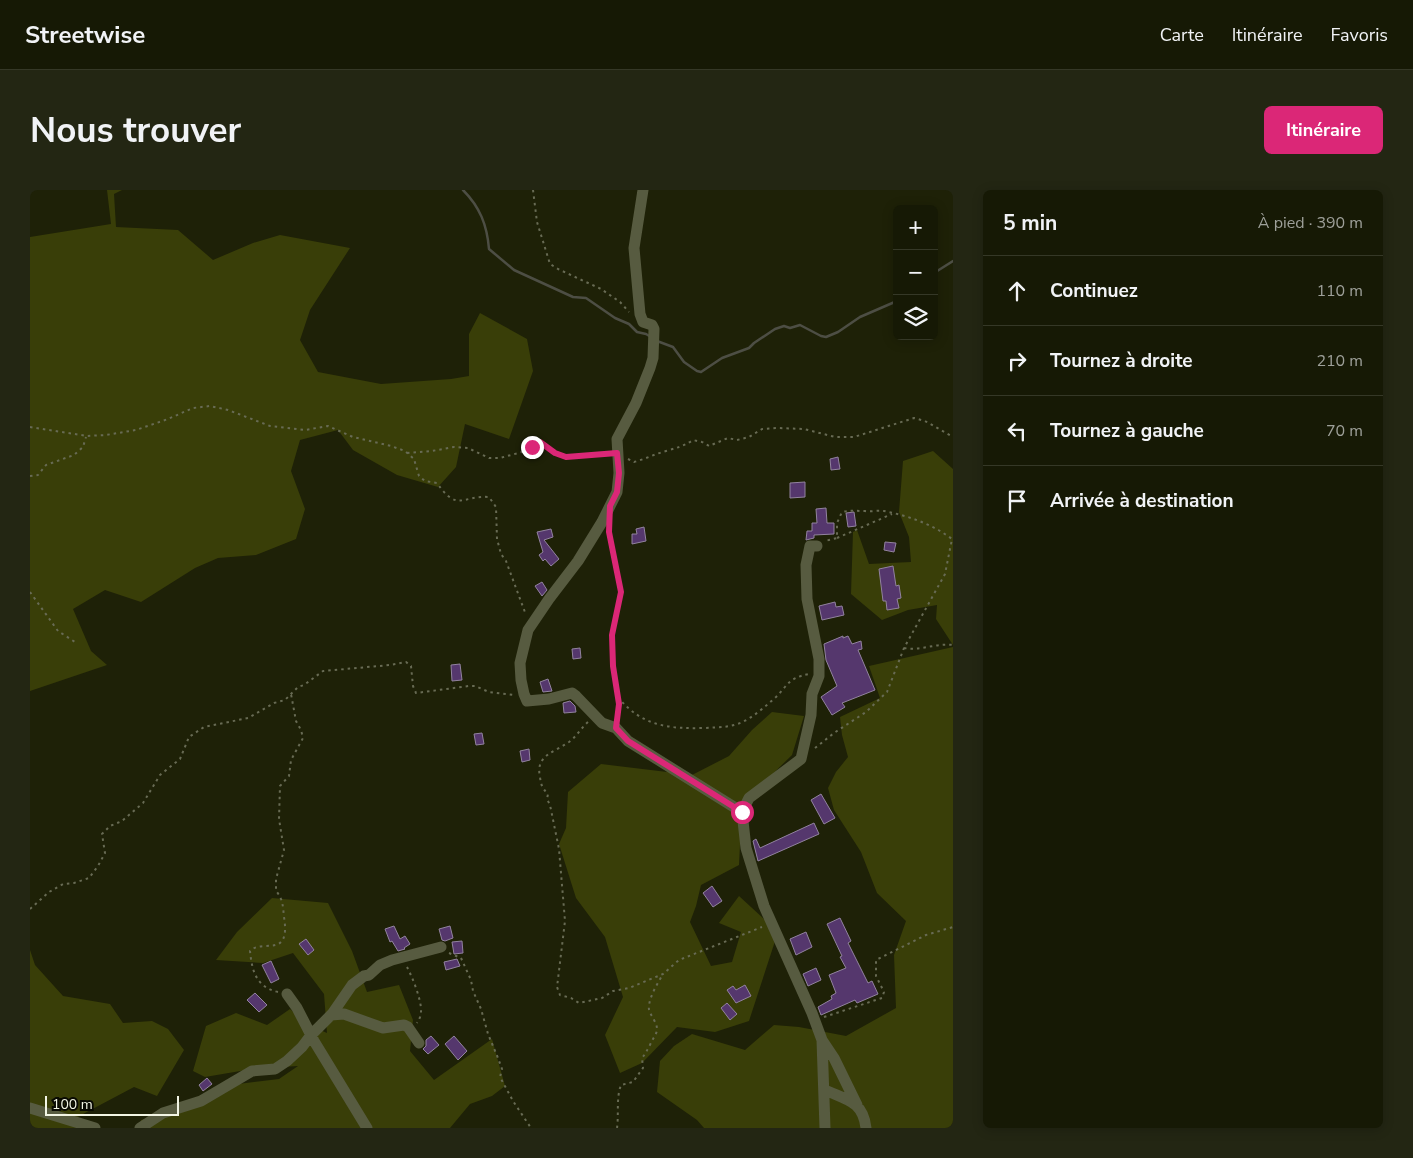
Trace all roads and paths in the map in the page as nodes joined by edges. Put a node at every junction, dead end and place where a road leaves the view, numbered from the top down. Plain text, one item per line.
1 (533, 190) edge
2 (643, 190) edge
3 (640, 316) junction
4 (30, 427) edge
5 (87, 436) junction
6 (953, 437) edge
7 (407, 453) junction
8 (617, 453) junction
9 (30, 476) edge
10 (892, 514) junction
11 (609, 526) dead end
12 (837, 538) junction
13 (953, 539) edge
14 (817, 546) joint
15 (30, 592) edge
16 (528, 630) junction
17 (75, 642) dead end
18 (953, 645) edge
19 (904, 648) junction
20 (819, 674) junction
21 (291, 694) junction
22 (526, 698) junction
23 (618, 698) junction
24 (602, 723) junction
25 (616, 728) junction
26 (814, 748) dead end
27 (742, 812) junction
28 (30, 909) edge
29 (772, 924) junction
30 (953, 927) edge
31 (441, 947) joint
32 (402, 957) junction
33 (663, 974) junction
34 (287, 994) joint
35 (331, 1015) junction
36 (814, 1020) junction
37 (408, 1027) junction
38 (310, 1035) junction
39 (822, 1040) junction
40 (419, 1043) dead end
41 (825, 1090) junction
42 (857, 1105) junction
43 (30, 1108) edge
44 (95, 1128) edge
45 (140, 1128) edge
46 (367, 1128) edge
47 (531, 1128) edge
48 (617, 1128) edge
49 (825, 1128) edge
50 (866, 1128) edge

1 - 3 path
2 - 3 street
3 - 8 street
4 - 5 path
5 - 7 path
5 - 9 path
6 - 8 path
7 - 8 path
7 - 16 path
8 - 16 street
10 - 12 path
10 - 12 path
10 - 13 path
11 - 23 path
12 - 14 path
13 - 19 path
14 - 20 street
15 - 17 path
16 - 22 street
18 - 19 path
19 - 26 path
20 - 23 path
20 - 27 street
21 - 22 path
21 - 28 path
21 - 34 path
22 - 24 street
23 - 25 path
24 - 25 street
24 - 33 path
25 - 27 street
27 - 29 street
29 - 33 path
29 - 36 street
30 - 36 path
31 - 32 street
31 - 47 path
32 - 35 street
32 - 37 path
33 - 48 path
34 - 38 street
35 - 37 street
35 - 38 street
36 - 39 street
37 - 40 street
38 - 45 street
38 - 46 street
39 - 41 street
39 - 42 street
41 - 42 street
41 - 49 street
42 - 50 street
43 - 44 street

